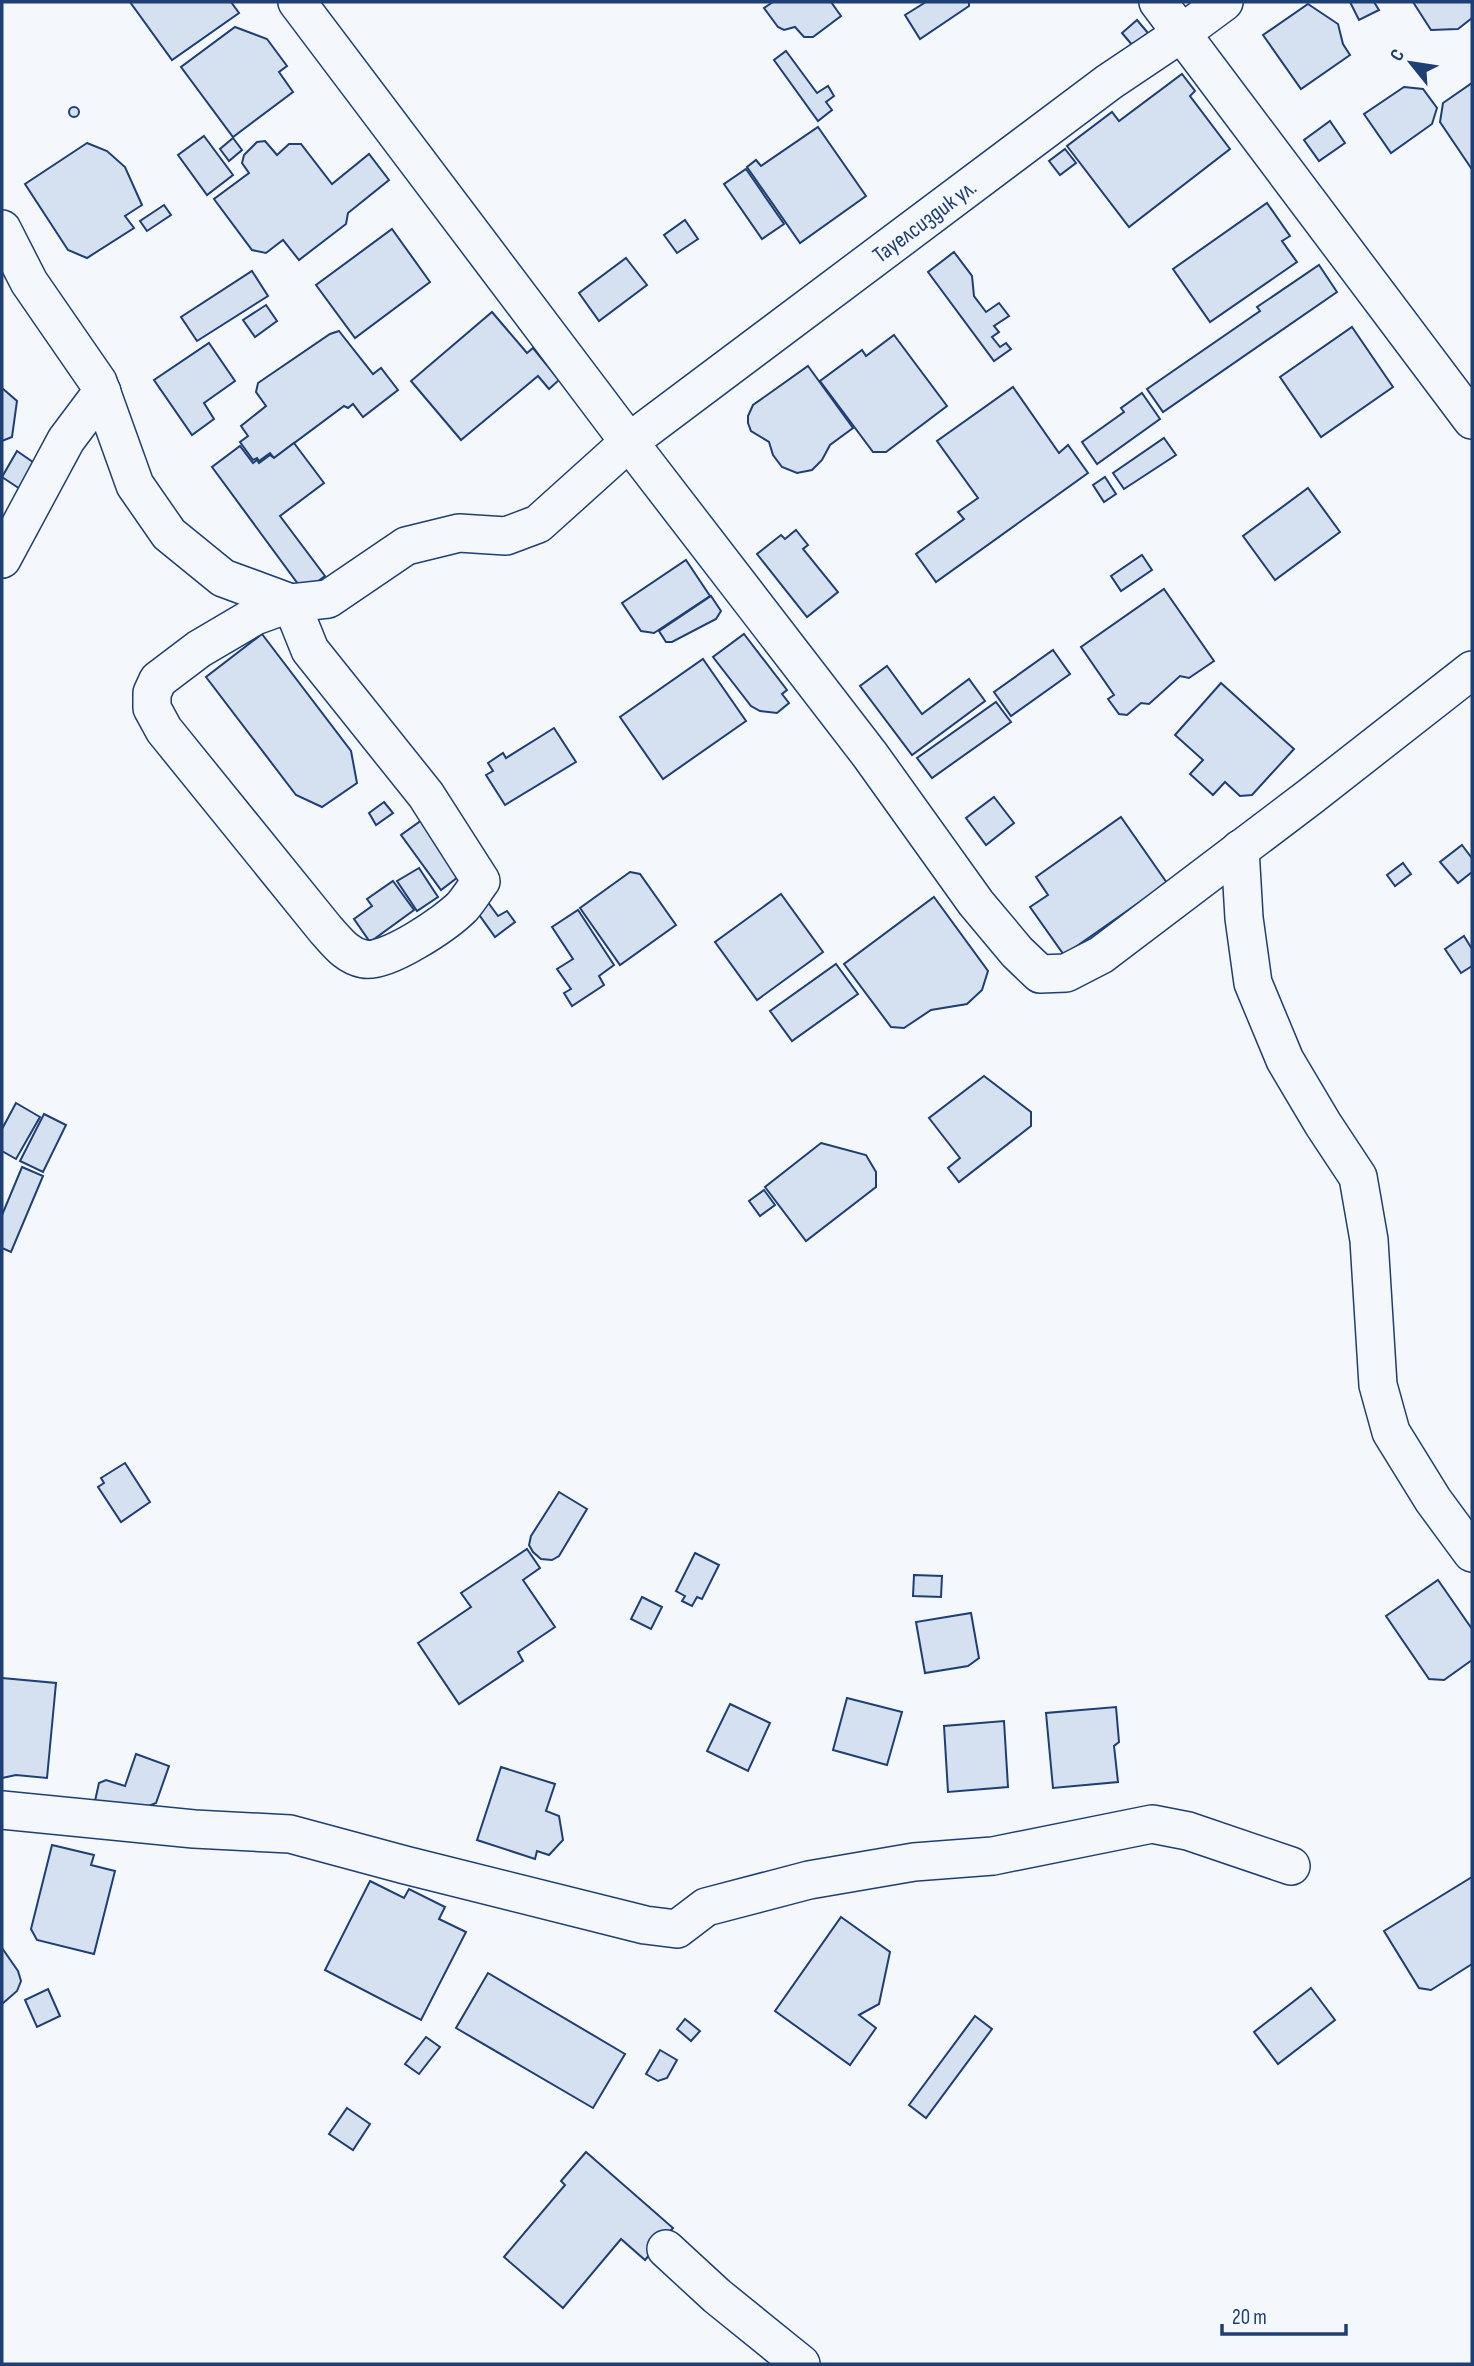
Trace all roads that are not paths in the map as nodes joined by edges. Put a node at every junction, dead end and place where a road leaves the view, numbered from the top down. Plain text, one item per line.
1 (297, 2) edge
2 (1158, 2) edge
3 (1224, 2) edge
4 (1182, 33) junction
5 (2, 229) edge
6 (16, 286) edge
7 (102, 392) junction
8 (1472, 420) edge
9 (629, 442) junction
10 (2, 559) edge
11 (291, 603) junction
12 (1472, 670) edge
13 (1240, 849) junction
14 (1472, 1553) edge
15 (2, 1810) edge
16 (1291, 1866) dead end
17 (666, 2249) dead end
18 (801, 2364) edge

1 - 9 street
2 - 4 street
3 - 4 street, Тауелсиздик ул.
4 - 8 street
4 - 9 street, Тауелсиздик ул.
5 - 6 street
6 - 7 street
7 - 10 street
7 - 11 street
9 - 11 street, Тауелсиздик ул.
9 - 13 street
11 - 11 street
12 - 13 street
13 - 14 street
15 - 16 street
17 - 18 street

